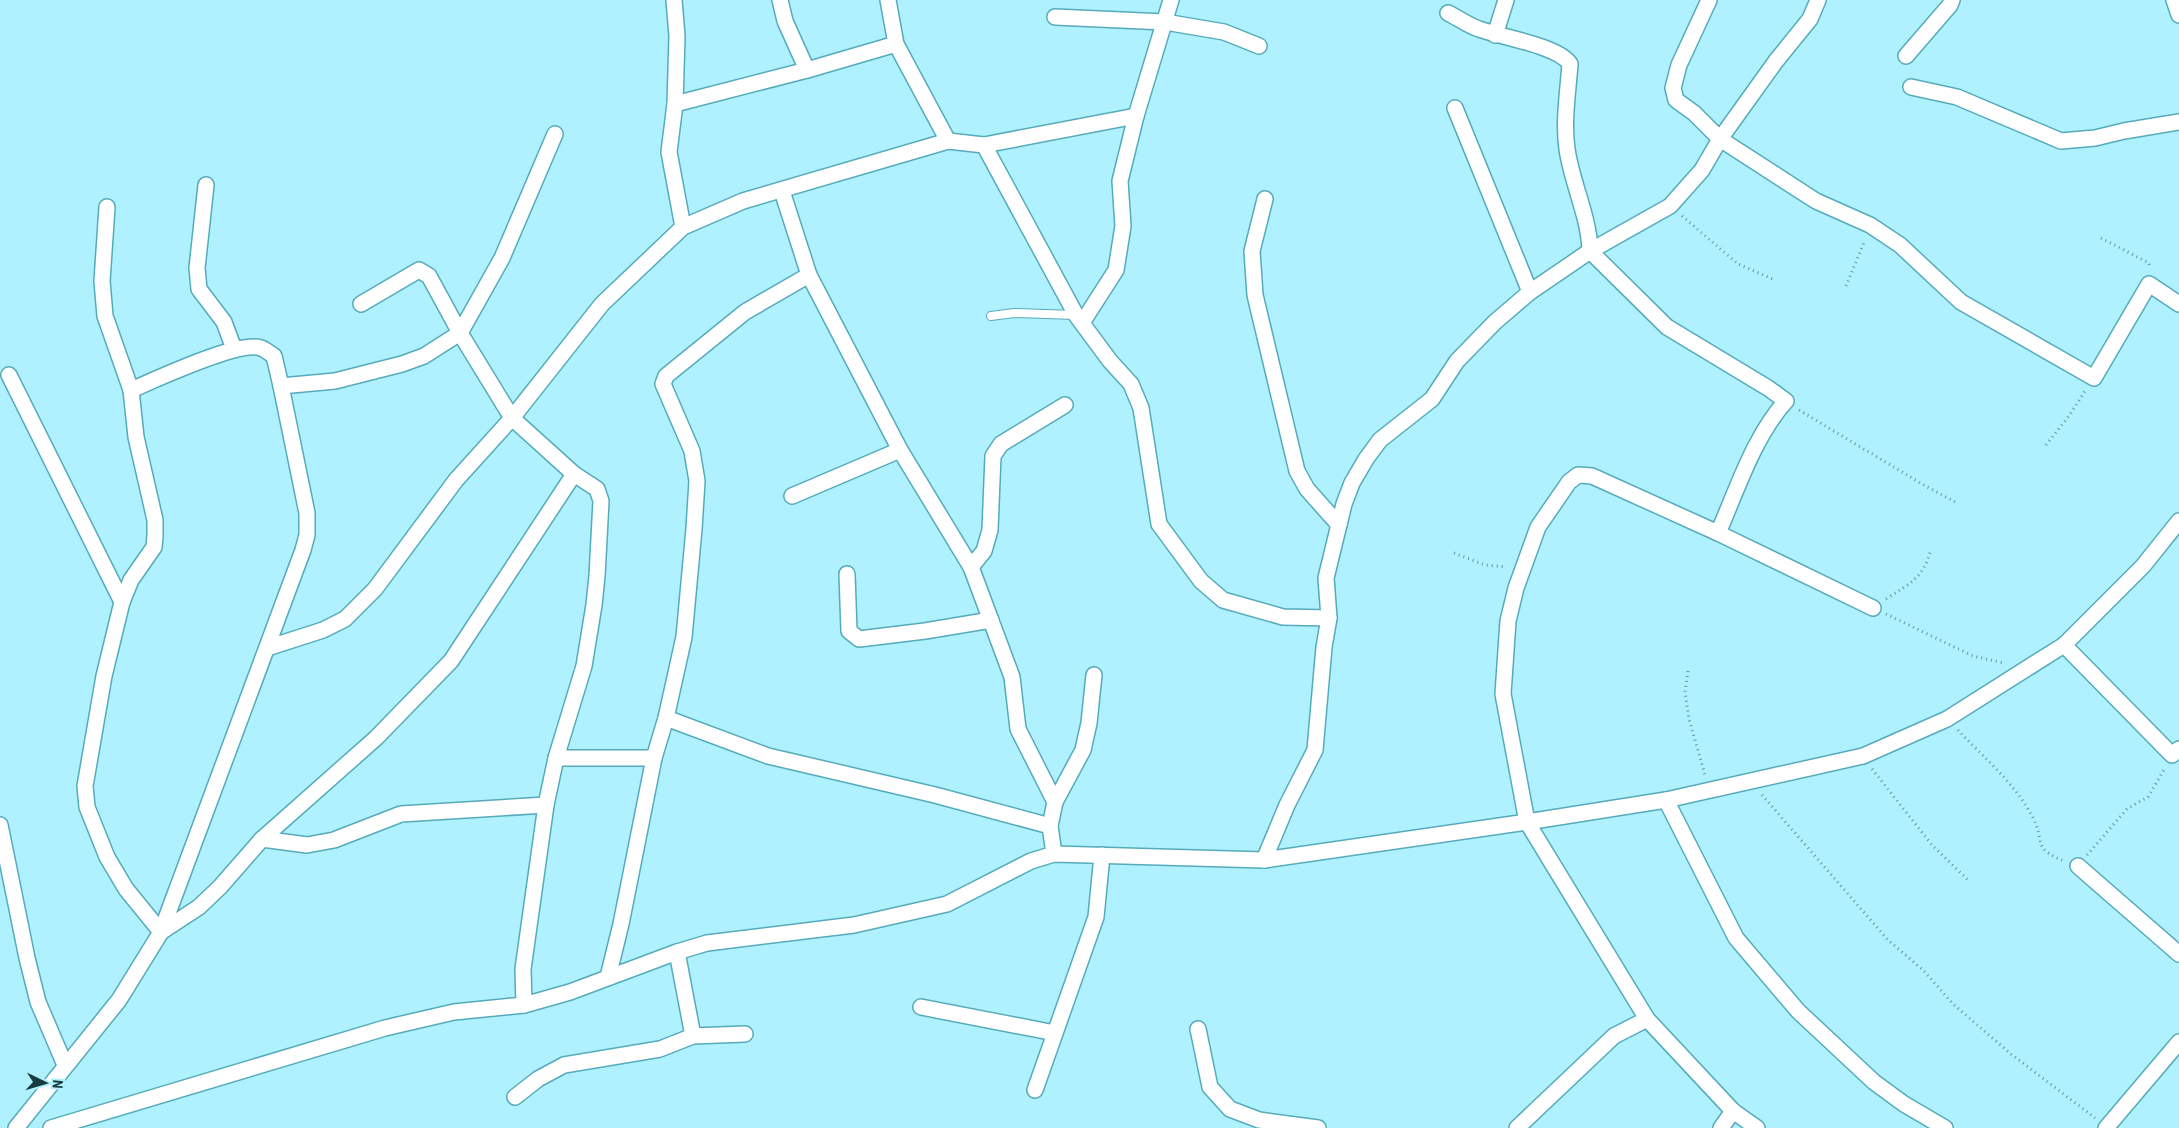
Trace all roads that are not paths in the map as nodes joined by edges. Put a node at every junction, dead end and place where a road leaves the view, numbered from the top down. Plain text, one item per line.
1 (674, 0) edge
2 (780, 0) edge
3 (888, 0) edge
4 (1171, 0) edge
5 (1506, 0) edge
6 (1709, 0) edge
7 (1818, 0) edge
8 (1952, 0) edge
9 (2174, 0) edge
10 (1448, 13) dead end
11 (2179, 15) edge
12 (1055, 17) dead end
13 (1165, 22) junction
14 (1496, 35) junction
15 (896, 44) junction
16 (1259, 46) dead end
17 (1906, 56) dead end
18 (807, 70) junction
19 (1911, 87) dead end
20 (675, 104) junction
21 (1455, 108) dead end
22 (1136, 116) junction
23 (2179, 122) edge
24 (555, 134) dead end
25 (1720, 139) junction
26 (948, 140) junction
27 (984, 144) junction
28 (206, 186) dead end
29 (782, 191) junction
30 (1265, 199) dead end
31 (107, 208) dead end
32 (683, 227) junction
33 (1590, 251) junction
34 (809, 275) junction
35 (1530, 292) junction
36 (361, 304) dead end
37 (2179, 304) edge
38 (991, 316) dead end
39 (1079, 319) junction
40 (460, 334) junction
41 (234, 349) junction
42 (9, 375) dead end
43 (281, 386) junction
44 (131, 390) junction
45 (1065, 405) dead end
46 (512, 418) junction
47 (900, 450) junction
48 (574, 474) junction
49 (792, 496) dead end
50 (2179, 522) edge
51 (1339, 525) junction
52 (1718, 533) junction
53 (971, 568) junction
54 (848, 574) dead end
55 (122, 602) junction
56 (1873, 608) road end
57 (1329, 618) junction
58 (990, 620) junction
59 (2064, 645) junction
60 (268, 648) junction
61 (1094, 675) dead end
62 (666, 718) junction
63 (2177, 756) edge
64 (556, 758) junction
65 (654, 758) junction
66 (1666, 800) junction
67 (1055, 802) junction
68 (546, 805) junction
69 (1527, 822) junction
70 (1050, 826) junction
71 (1, 830) edge
72 (262, 839) junction
73 (1054, 854) junction
74 (1102, 855) junction
75 (1264, 860) junction
76 (2078, 866) road end
77 (161, 932) junction
78 (676, 952) junction
79 (2179, 954) edge
80 (608, 976) junction
81 (524, 1005) junction
82 (921, 1008) dead end
83 (1647, 1019) junction
84 (1198, 1029) dead end
85 (1055, 1033) junction
86 (745, 1034) dead end
87 (694, 1036) junction
88 (2179, 1042) edge
89 (65, 1065) junction
90 (1035, 1090) dead end
91 (515, 1097) dead end
92 (1733, 1111) junction
93 (16, 1128) edge
94 (51, 1128) edge
95 (1318, 1128) edge
96 (1517, 1128) edge
97 (1721, 1128) edge
98 (1757, 1128) edge
99 (1945, 1128) edge
100 (2106, 1128) edge

1 - 20 street
2 - 18 street
3 - 15 street
4 - 13 street
5 - 14 street
6 - 25 street
7 - 25 street
8 - 17 street
9 - 11 street
10 - 14 street
12 - 13 street
13 - 16 street
13 - 22 street
14 - 33 street
15 - 18 street
15 - 26 street
18 - 20 street
19 - 23 street
20 - 32 street
21 - 35 street
22 - 27 street
22 - 39 street
24 - 40 street
25 - 33 street
25 - 37 street
26 - 27 street
26 - 29 street
27 - 39 street
28 - 41 street
29 - 32 street
29 - 34 street
30 - 51 street
31 - 44 street
32 - 46 street
33 - 35 street
33 - 52 street
34 - 47 street
34 - 62 street
35 - 51 street
36 - 40 street
38 - 39 lane
39 - 57 street
40 - 43 street
40 - 46 street
41 - 43 street
41 - 44 street
42 - 55 street
43 - 60 street
44 - 55 street
45 - 53 street
46 - 48 street
46 - 60 street
47 - 49 street
47 - 53 street
48 - 64 street
48 - 72 street
50 - 59 street
51 - 57 street
52 - 56 street
52 - 69 street
53 - 58 street
54 - 58 street
55 - 77 street
57 - 75 street
58 - 67 street
59 - 63 street
59 - 66 street
60 - 77 street
61 - 67 street
62 - 65 street
62 - 70 street
64 - 65 street
64 - 68 street
65 - 80 street
66 - 69 street
66 - 99 street
67 - 70 street
68 - 72 street
68 - 81 street
69 - 75 street
69 - 83 street
70 - 73 street
71 - 89 street
72 - 77 street
73 - 74 street
73 - 78 street
74 - 75 street
74 - 85 street
76 - 79 street
77 - 89 street
78 - 80 street
78 - 87 street
80 - 81 street
81 - 94 street
82 - 85 street
83 - 92 street
83 - 96 street
84 - 95 street
85 - 90 street
86 - 87 street
87 - 91 street
88 - 100 street
89 - 93 street
92 - 97 street
92 - 98 street

